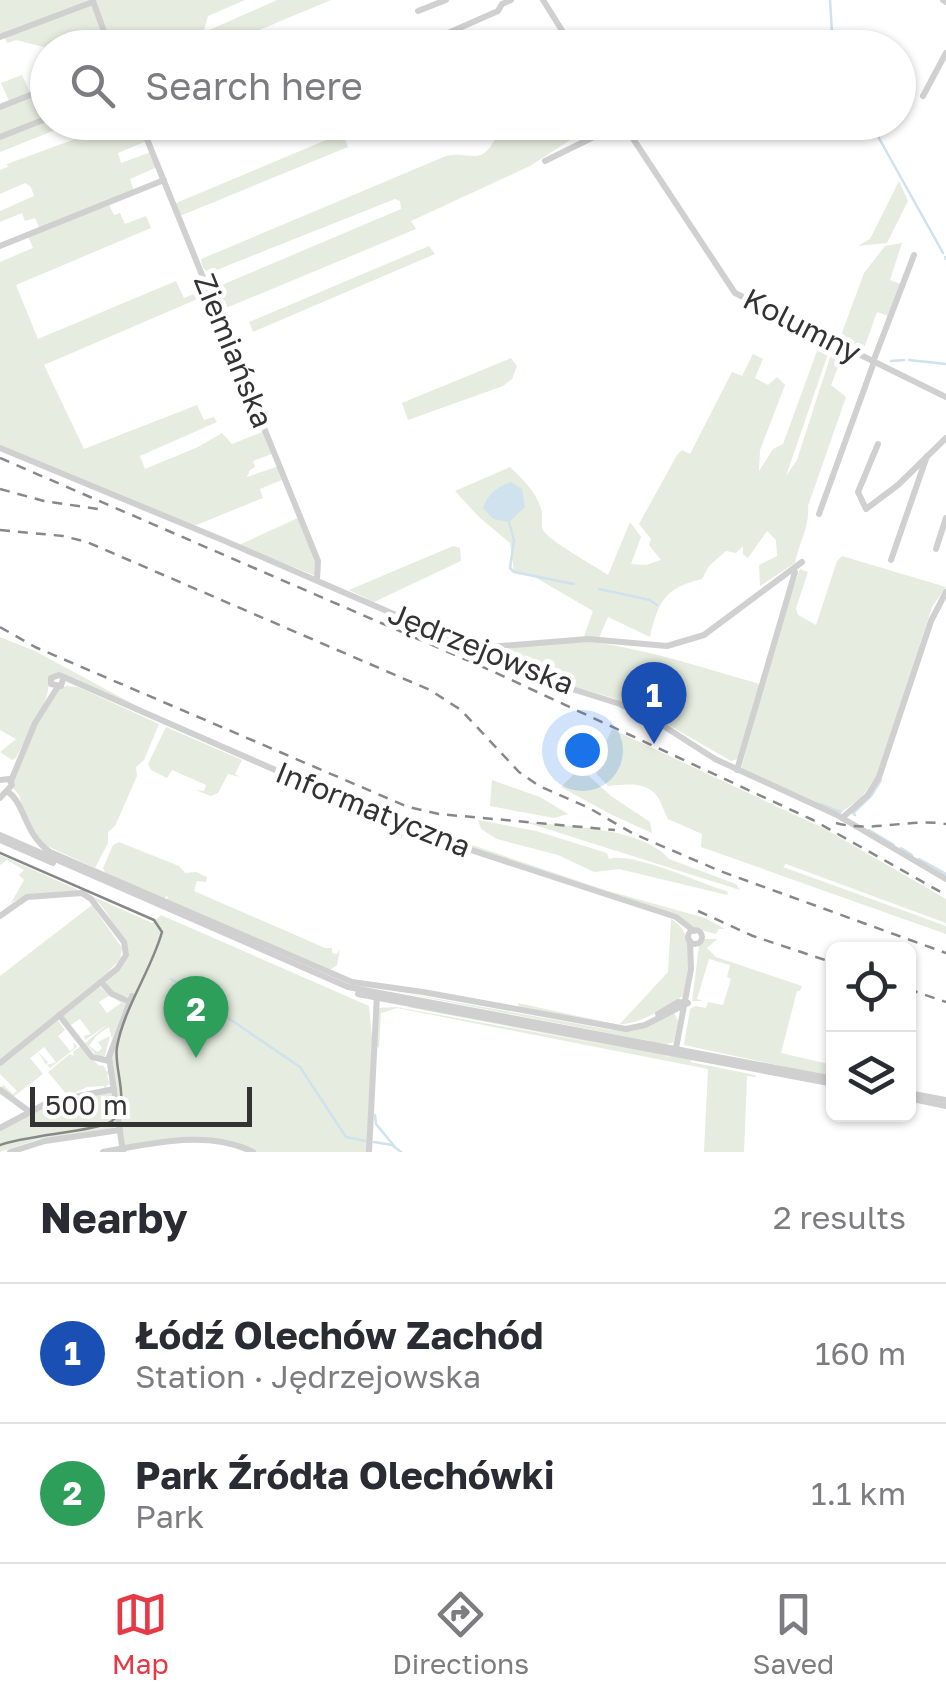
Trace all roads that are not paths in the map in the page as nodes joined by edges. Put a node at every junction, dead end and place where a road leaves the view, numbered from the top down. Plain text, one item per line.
1 (446, 0) edge
2 (511, 0) edge
3 (543, 0) edge
4 (93, 1) edge
5 (418, 11) dead end
6 (103, 30) edge
7 (455, 30) edge
8 (562, 30) edge
9 (0, 38) edge
10 (946, 53) edge
11 (30, 95) edge
12 (923, 96) dead end
13 (0, 106) edge
14 (30, 125) edge
15 (0, 137) edge
16 (147, 140) edge
17 (587, 140) edge
18 (633, 140) edge
19 (545, 160) dead end
20 (164, 180) junction
21 (0, 246) edge
22 (914, 255) dead end
23 (873, 362) junction
24 (946, 397) edge
25 (946, 438) edge
26 (878, 444) dead end
27 (0, 448) edge
28 (927, 455) junction
29 (819, 514) dead end
30 (946, 518) edge
31 (936, 549) dead end
32 (892, 560) dead end
33 (802, 562) dead end
34 (795, 572) dead end
35 (317, 580) junction
36 (946, 592) edge
37 (480, 652) junction
38 (738, 770) junction
39 (4, 788) edge
40 (21, 812) junction
41 (844, 819) junction
42 (0, 838) edge
43 (946, 879) edge
44 (0, 916) edge
45 (101, 982) junction
46 (375, 995) junction
47 (686, 1003) junction
48 (670, 1012) junction
49 (59, 1016) junction
50 (681, 1021) junction
51 (621, 1028) junction
52 (677, 1052) junction
53 (110, 1061) junction
54 (0, 1062) edge
55 (826, 1080) edge
56 (114, 1089) junction
57 (0, 1090) edge
58 (916, 1097) edge
59 (946, 1103) edge
60 (30, 1112) junction
61 (0, 1128) edge
62 (120, 1130) junction
63 (175, 1142) junction
64 (123, 1150) edge
65 (10, 1152) edge
66 (103, 1152) edge
67 (176, 1152) edge
68 (253, 1152) edge
69 (369, 1152) edge

1 - 5 street
2 - 7 street
3 - 8 street
4 - 6 street
4 - 9 street
10 - 12 street
11 - 13 street
14 - 15 street
16 - 20 street, Ziemiańska
17 - 19 street
18 - 23 street, Kolumny
20 - 21 street
20 - 35 street, Ziemiańska
22 - 23 street
23 - 24 street, Kolumny
23 - 29 street
25 - 28 street
26 - 28 street
27 - 35 street, Jędrzejowska
28 - 32 street
30 - 31 street
33 - 37 street
34 - 38 street
35 - 37 street, Jędrzejowska
36 - 41 street
37 - 38 street, Jędrzejowska
38 - 41 street, Jędrzejowska
39 - 40 street
39 - 40 street
39 - 47 street, Informatyczna
40 - 51 street
41 - 43 street, Jędrzejowska
42 - 46 street
44 - 45 street
45 - 49 street
45 - 53 street
46 - 52 street
46 - 69 street
47 - 48 street
47 - 50 street, Informatyczna
47 - 51 street
47 - 52 street, Informatyczna
48 - 50 street
48 - 51 street
49 - 53 street
49 - 54 street
50 - 52 street, Informatyczna
52 - 55 street
53 - 56 street
56 - 60 street
56 - 62 street
57 - 60 street
58 - 59 street
60 - 61 street
62 - 64 street
62 - 65 street
63 - 64 street
63 - 67 street
63 - 68 street
64 - 66 street

